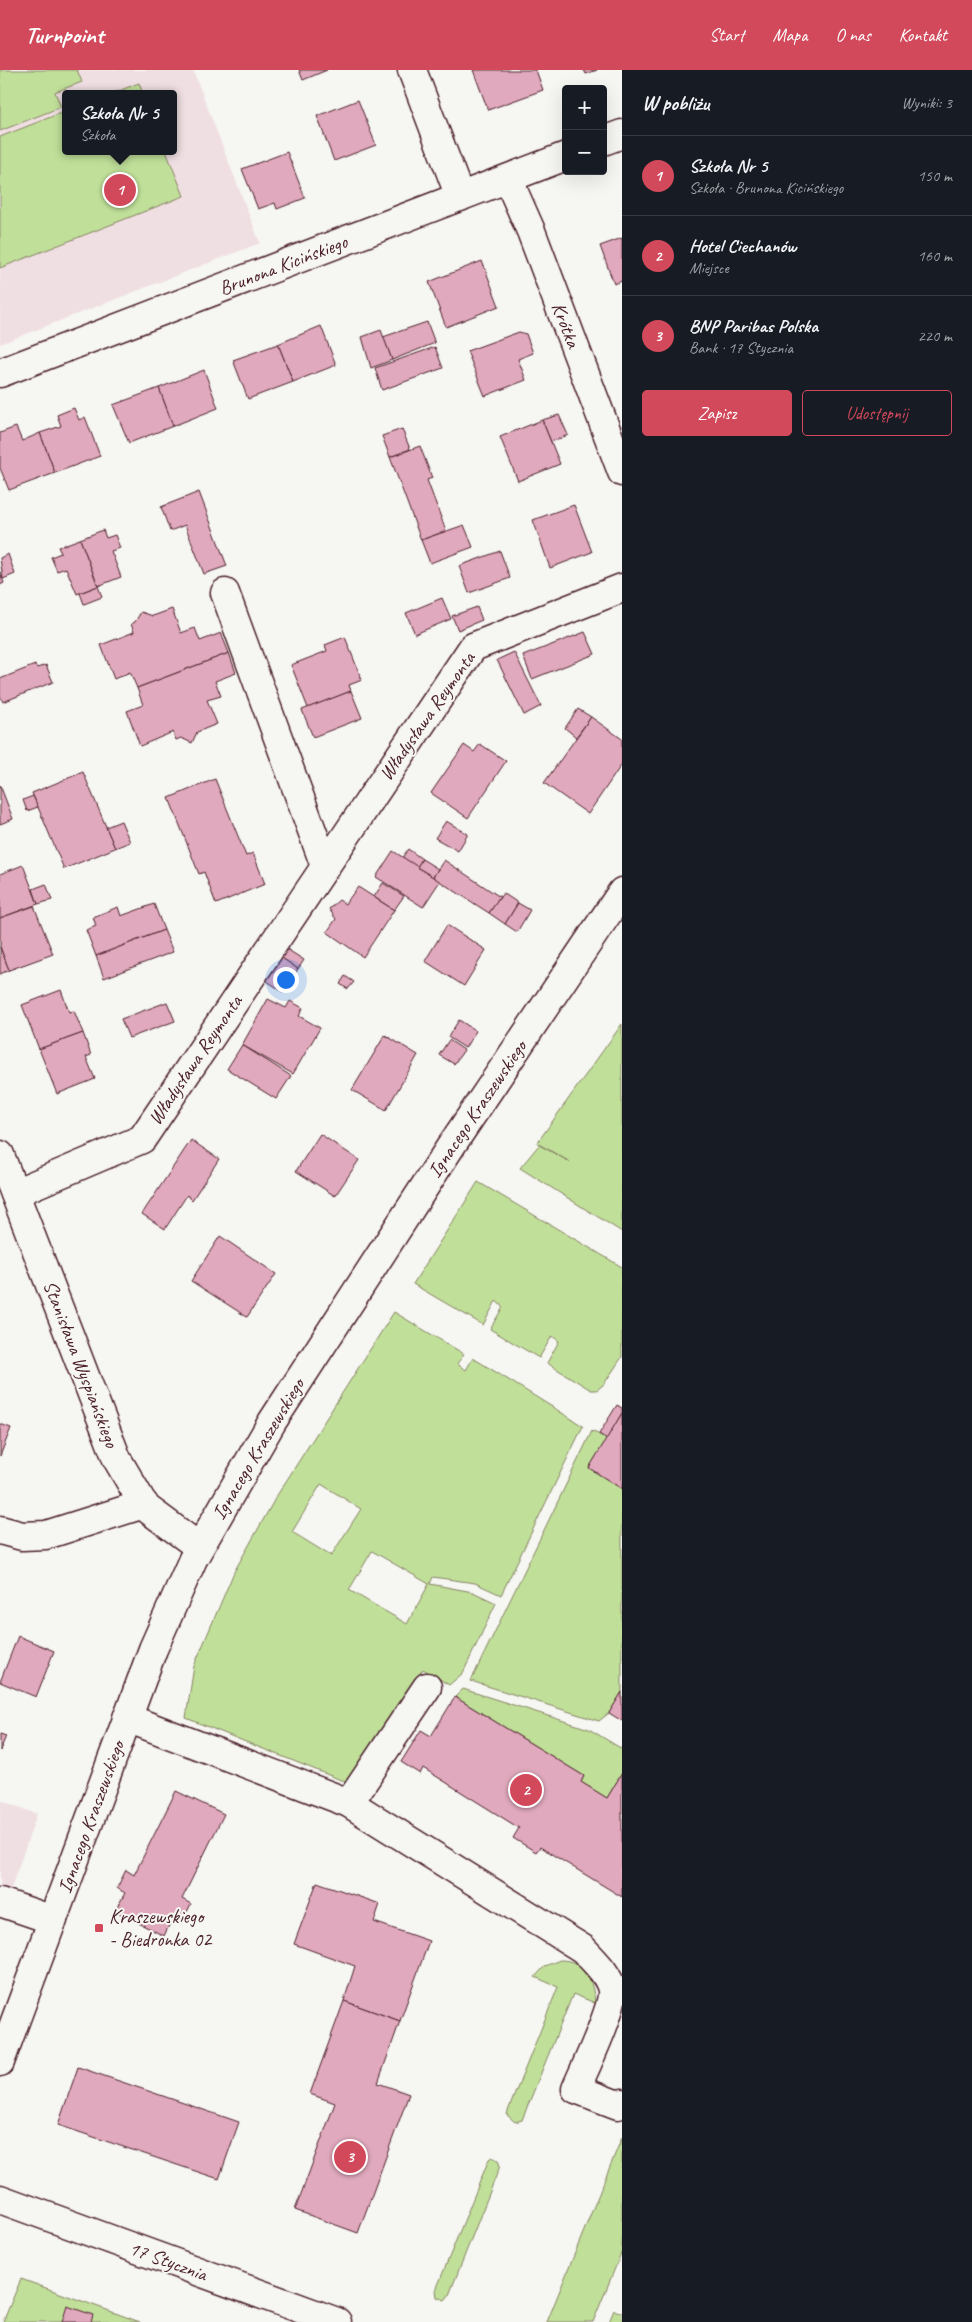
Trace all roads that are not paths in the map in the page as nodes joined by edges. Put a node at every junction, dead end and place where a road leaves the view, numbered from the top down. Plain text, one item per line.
1 (412, 70) edge
2 (622, 134) edge
3 (607, 140) edge
4 (562, 158) edge
5 (508, 179) junction
6 (460, 197) junction
7 (0, 373) edge
8 (622, 472) edge
9 (622, 588) edge
10 (225, 594) dead end
11 (325, 866) junction
12 (622, 892) edge
13 (0, 1155) edge
14 (15, 1193) junction
15 (144, 1504) junction
16 (0, 1530) edge
17 (199, 1547) junction
18 (427, 1688) dead end
19 (128, 1718) junction
20 (350, 1803) junction
21 (0, 1902) edge
22 (53, 1920) junction
23 (0, 2062) edge
24 (622, 2104) edge
25 (2, 2206) edge
26 (337, 2322) edge

1 - 6 street
2 - 3 street
4 - 5 street, Brunona Kicińskiego
5 - 6 street, Brunona Kicińskiego
5 - 8 street, Krótka
6 - 7 street, Brunona Kicińskiego
9 - 11 street, Władysława Reymonta
10 - 11 street
11 - 14 street, Władysława Reymonta
12 - 17 street, Ignacego Kraszewskiego
13 - 14 street, Stanisława Wyspiańskiego
14 - 15 street, Stanisława Wyspiańskiego
15 - 16 street
15 - 17 street, Stanisława Wyspiańskiego
17 - 19 street, Ignacego Kraszewskiego
18 - 20 street
19 - 20 street
19 - 22 street, Ignacego Kraszewskiego
20 - 24 street
21 - 22 street
22 - 23 street, Ignacego Kraszewskiego
25 - 26 street, 17 Stycznia

